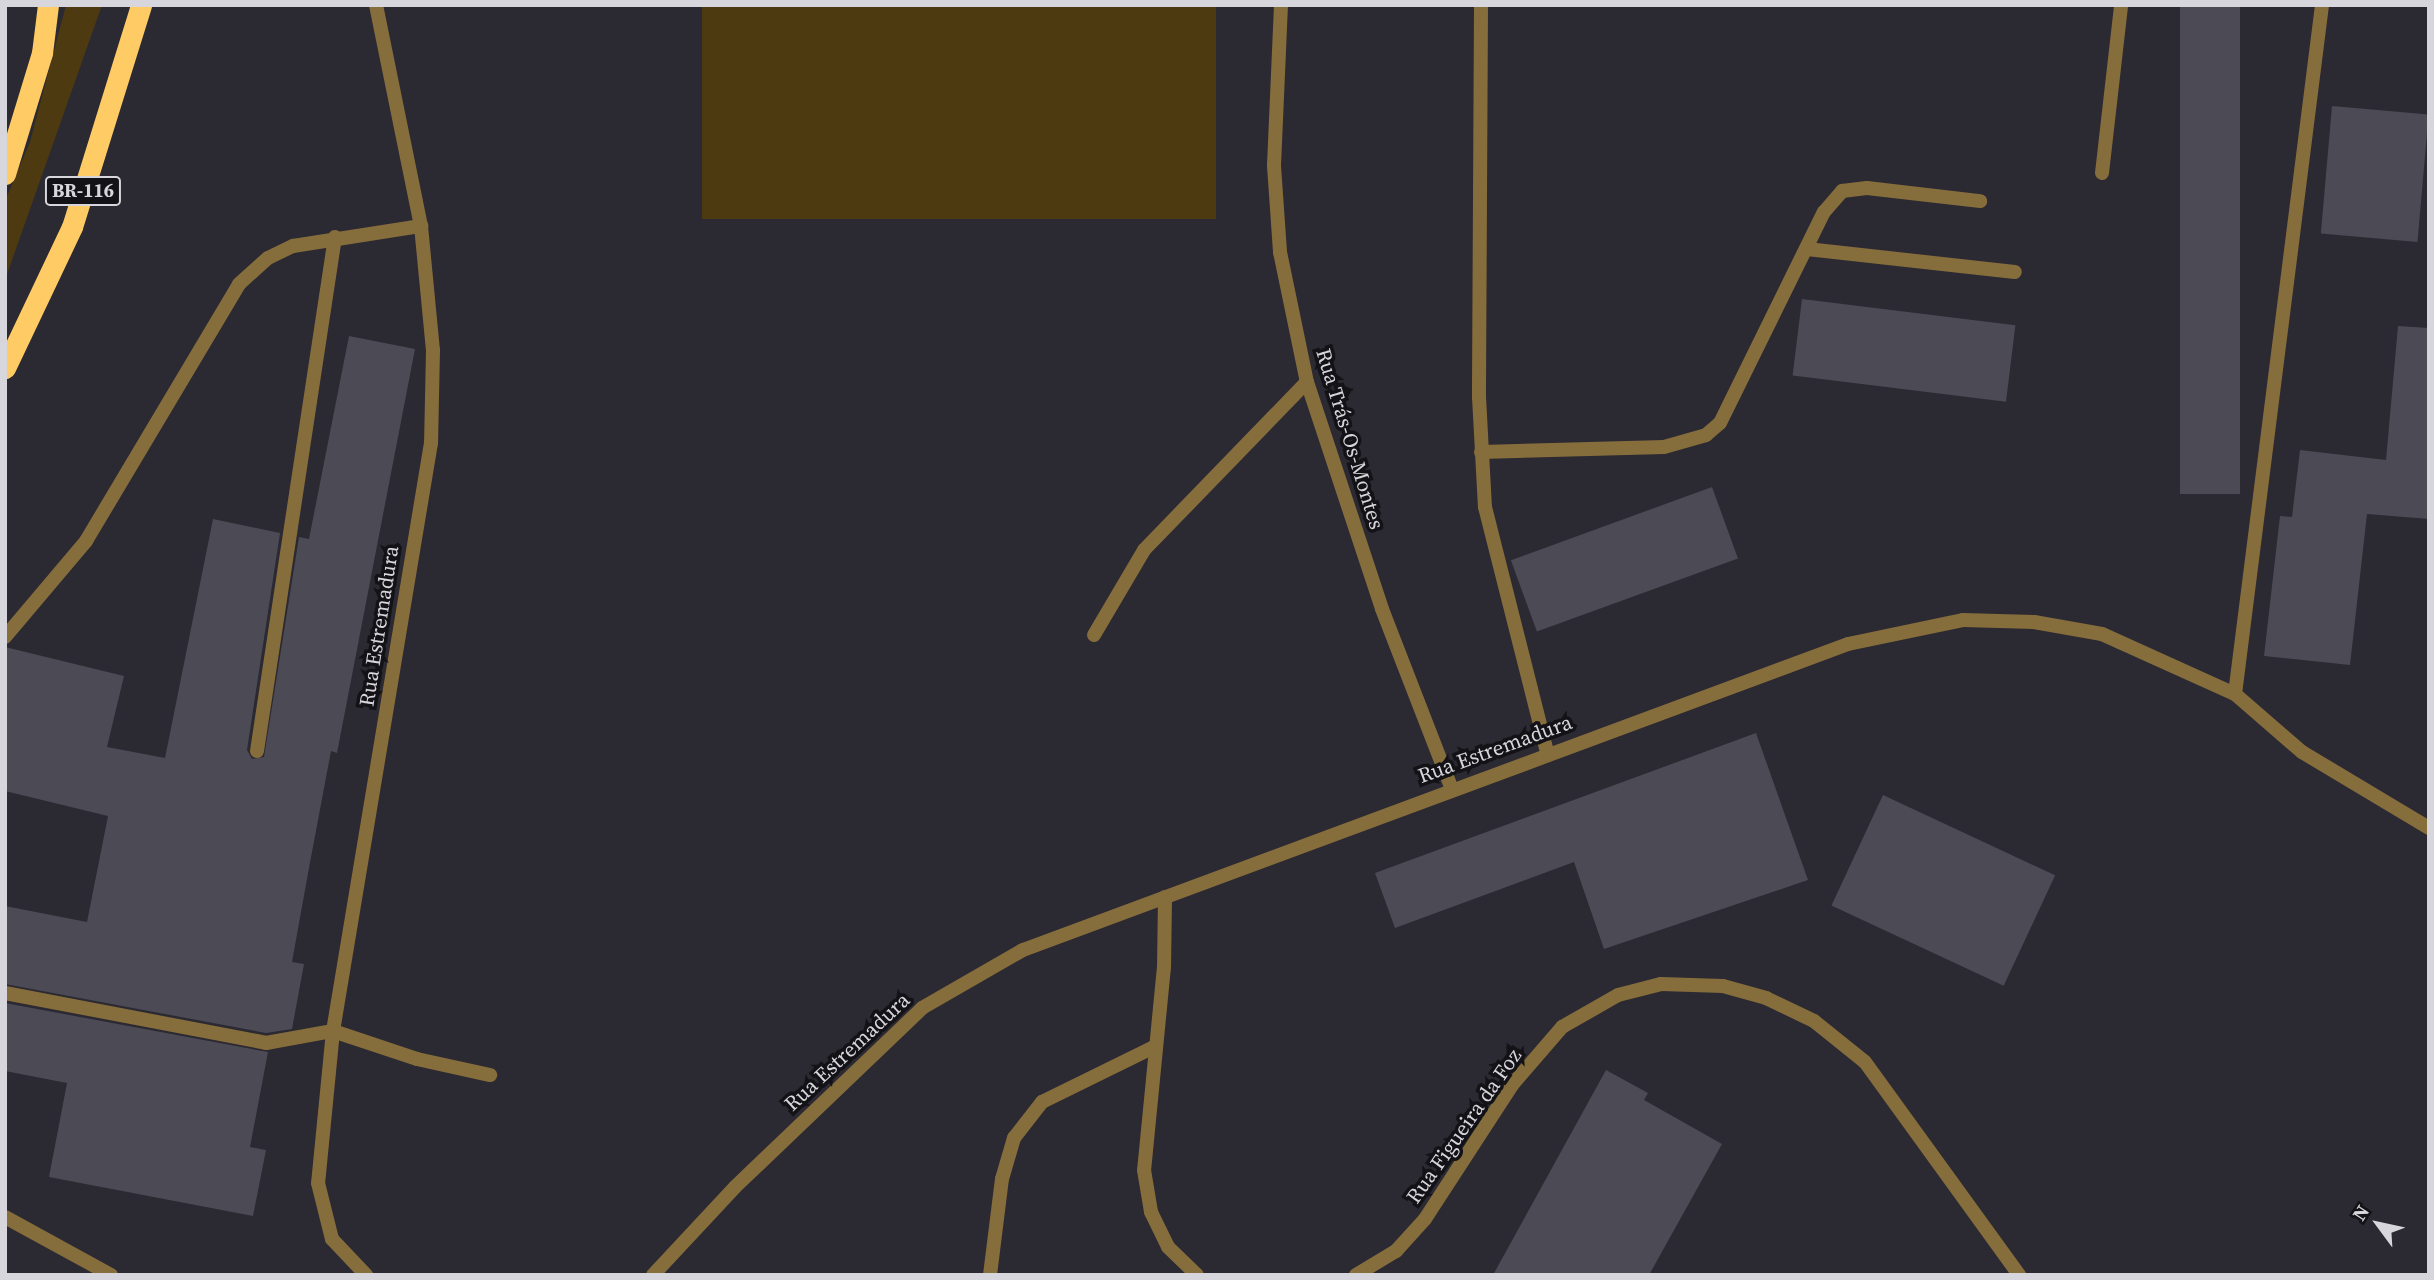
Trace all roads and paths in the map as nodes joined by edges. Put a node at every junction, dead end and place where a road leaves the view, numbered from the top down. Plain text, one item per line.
1 (48, 5) edge
2 (141, 5) edge
3 (376, 5) edge
4 (1281, 5) edge
5 (1481, 5) edge
6 (2121, 5) edge
7 (2322, 5) edge
8 (2102, 173) dead end
9 (5, 174) edge
10 (1980, 201) dead end
11 (422, 226) junction
12 (335, 237) junction
13 (1807, 249) junction
14 (2015, 272) dead end
15 (5, 368) edge
16 (1307, 382) junction
17 (1481, 452) junction
18 (1094, 635) dead end
19 (5, 637) edge
20 (2235, 694) junction
21 (257, 751) dead end
22 (1547, 752) junction
23 (1451, 787) junction
24 (2429, 828) edge
25 (1165, 897) junction
26 (5, 993) edge
27 (333, 1031) junction
28 (1156, 1046) junction
29 (490, 1075) dead end
30 (5, 1217) edge
31 (111, 1275) edge
32 (366, 1275) edge
33 (653, 1275) edge
34 (990, 1275) edge
35 (1198, 1275) edge
36 (1356, 1275) edge
37 (2020, 1275) edge

1 - 9 highway
2 - 15 highway, BR-116
3 - 11 street, Rua Estremadura
4 - 16 street, Rua Trás-Os-Montes
5 - 17 street
6 - 8 street
7 - 20 street
10 - 13 street
11 - 12 street
11 - 27 street, Rua Estremadura
12 - 19 street
12 - 21 street
13 - 14 street
13 - 17 street
16 - 18 street
16 - 23 street, Rua Trás-Os-Montes
17 - 22 street
20 - 22 street, Rua Estremadura
20 - 24 street, Rua Estremadura
22 - 23 street, Rua Estremadura
23 - 25 street, Rua Estremadura
25 - 28 street
25 - 33 street, Rua Estremadura
26 - 27 street
27 - 29 street
27 - 32 street, Rua Estremadura
28 - 34 street
28 - 35 street
30 - 31 street
36 - 37 street, Rua Figueira da Foz

